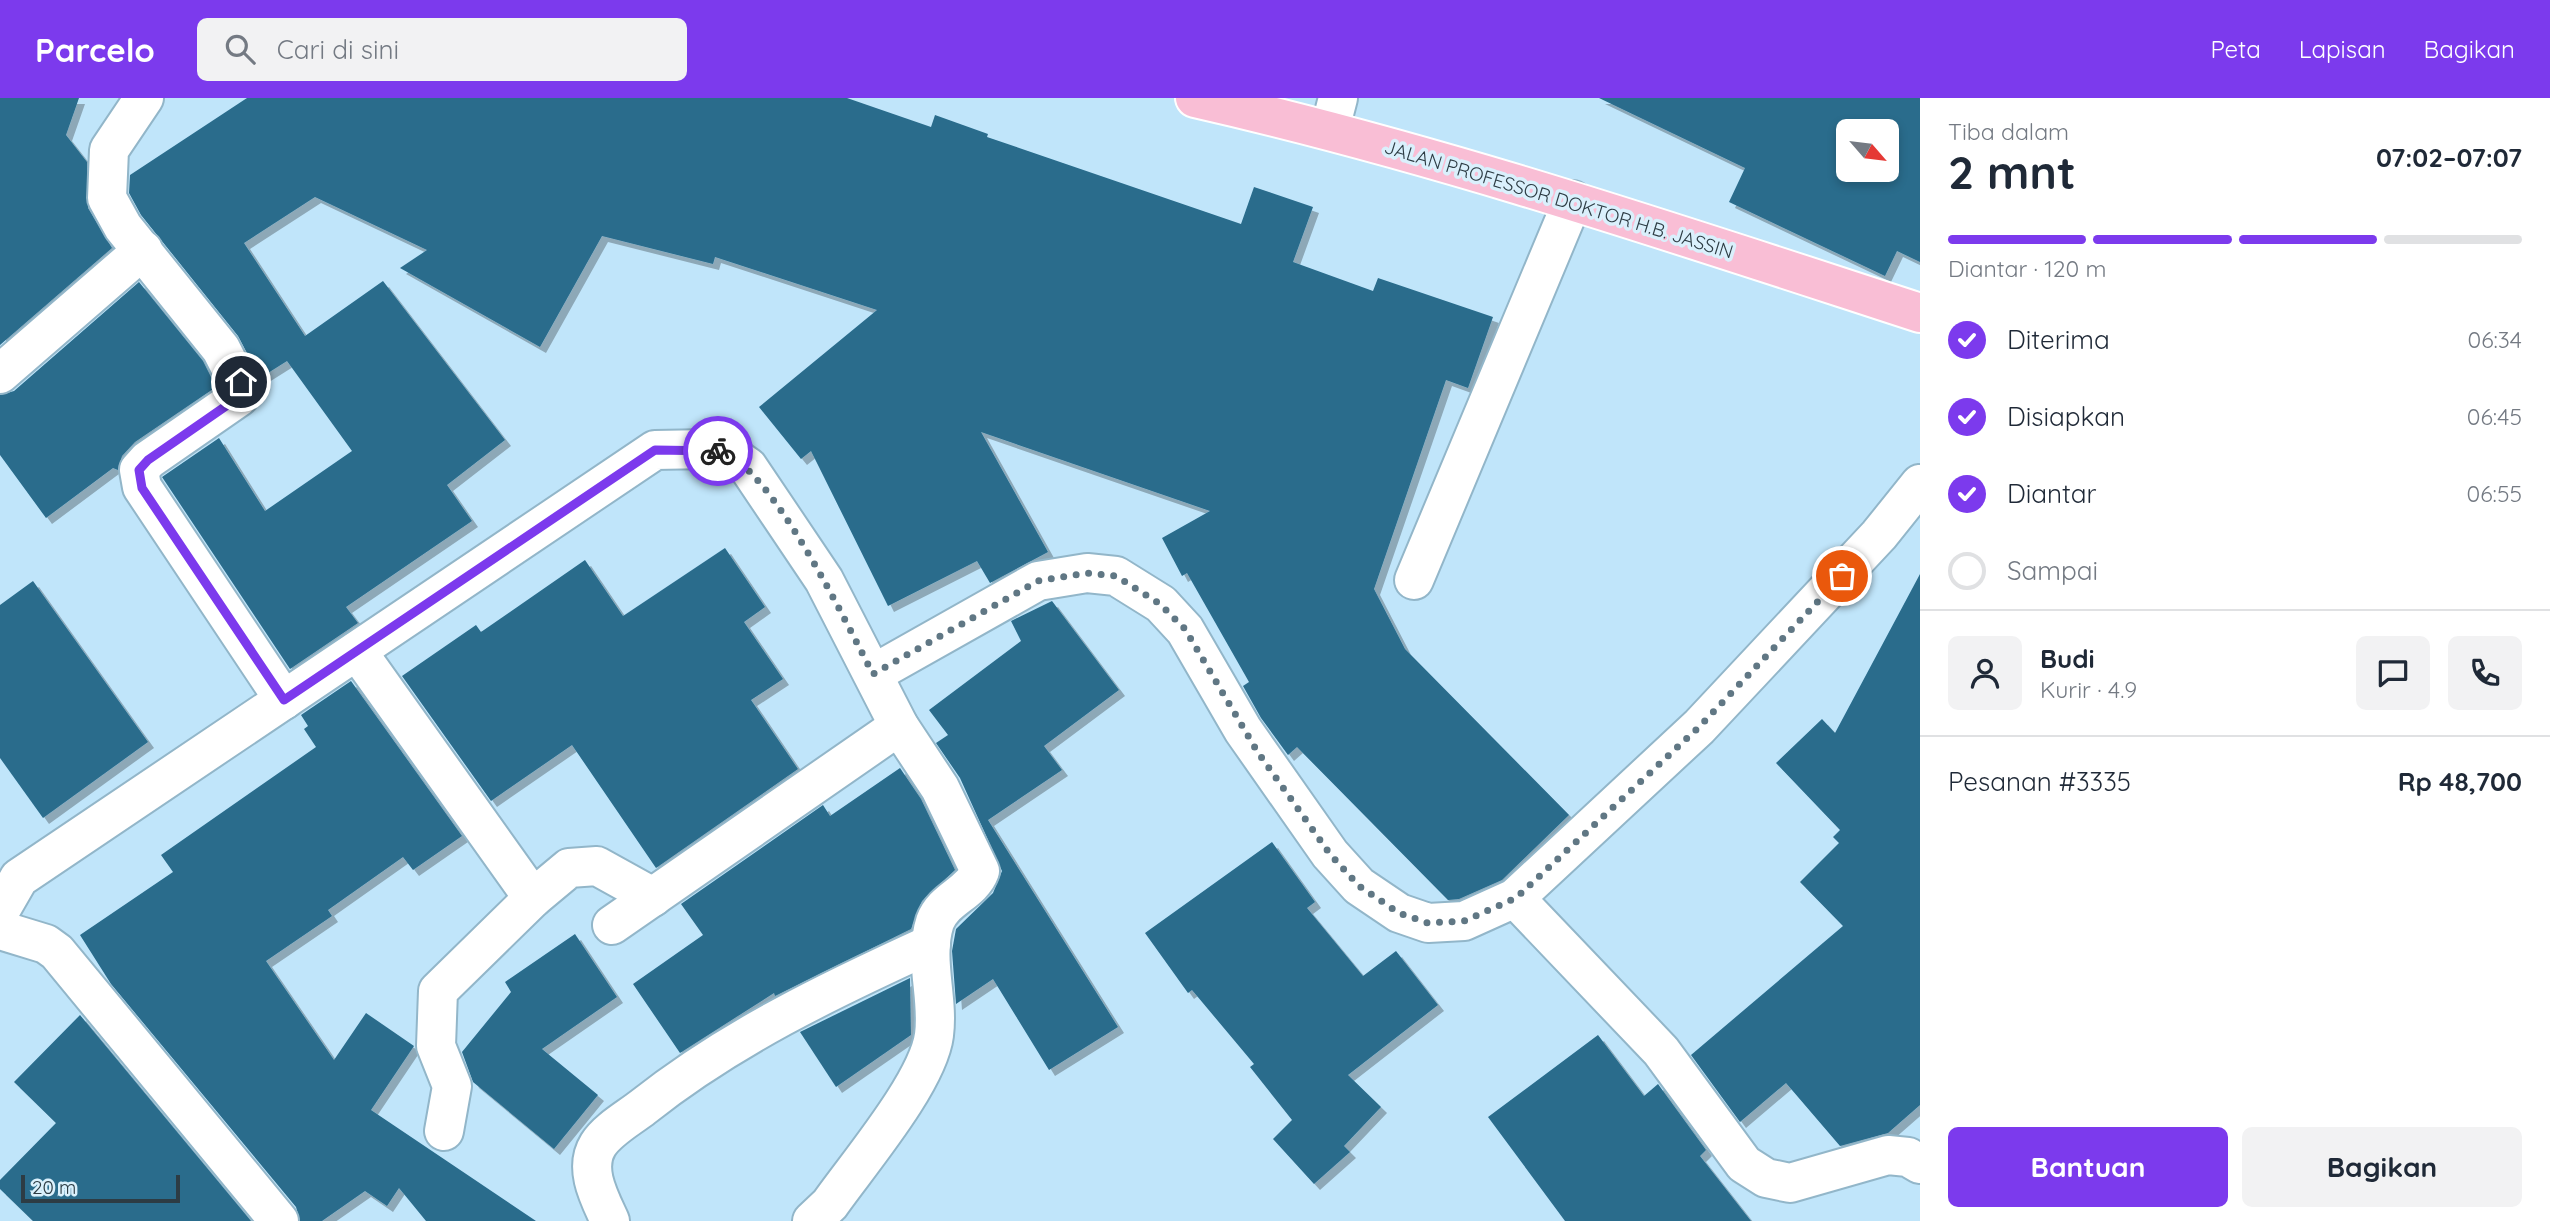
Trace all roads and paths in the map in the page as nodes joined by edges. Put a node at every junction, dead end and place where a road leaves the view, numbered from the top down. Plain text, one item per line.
1 (1195, 98) edge
2 (126, 101) edge
3 (1334, 113) edge
4 (1573, 200) junction
5 (143, 250) junction
6 (1920, 313) edge
7 (0, 374) edge
8 (1920, 484) edge
9 (1414, 580) dead end
10 (357, 651) junction
11 (873, 674) junction
12 (284, 700) junction
13 (899, 726) junction
14 (653, 897) junction
15 (533, 898) junction
16 (1516, 898) junction
17 (0, 911) edge
18 (612, 925) dead end
19 (0, 930) edge
20 (931, 944) junction
21 (444, 1131) dead end
22 (1920, 1164) edge
23 (279, 1221) edge
24 (610, 1221) edge
25 (812, 1221) edge

1 - 3 highway, JALAN PROFESSOR DOKTOR H.B. JASSIN
2 - 5 street
3 - 4 highway, JALAN PROFESSOR DOKTOR H.B. JASSIN
4 - 6 highway, JALAN PROFESSOR DOKTOR H.B. JASSIN
4 - 9 street
5 - 7 street
5 - 12 street
8 - 16 street
10 - 11 street
10 - 12 street
10 - 15 street
11 - 13 street
11 - 16 street
12 - 17 street
13 - 14 street
13 - 20 street
14 - 15 street
14 - 18 street
15 - 21 street
16 - 22 street
19 - 23 street
20 - 24 street
20 - 25 street

